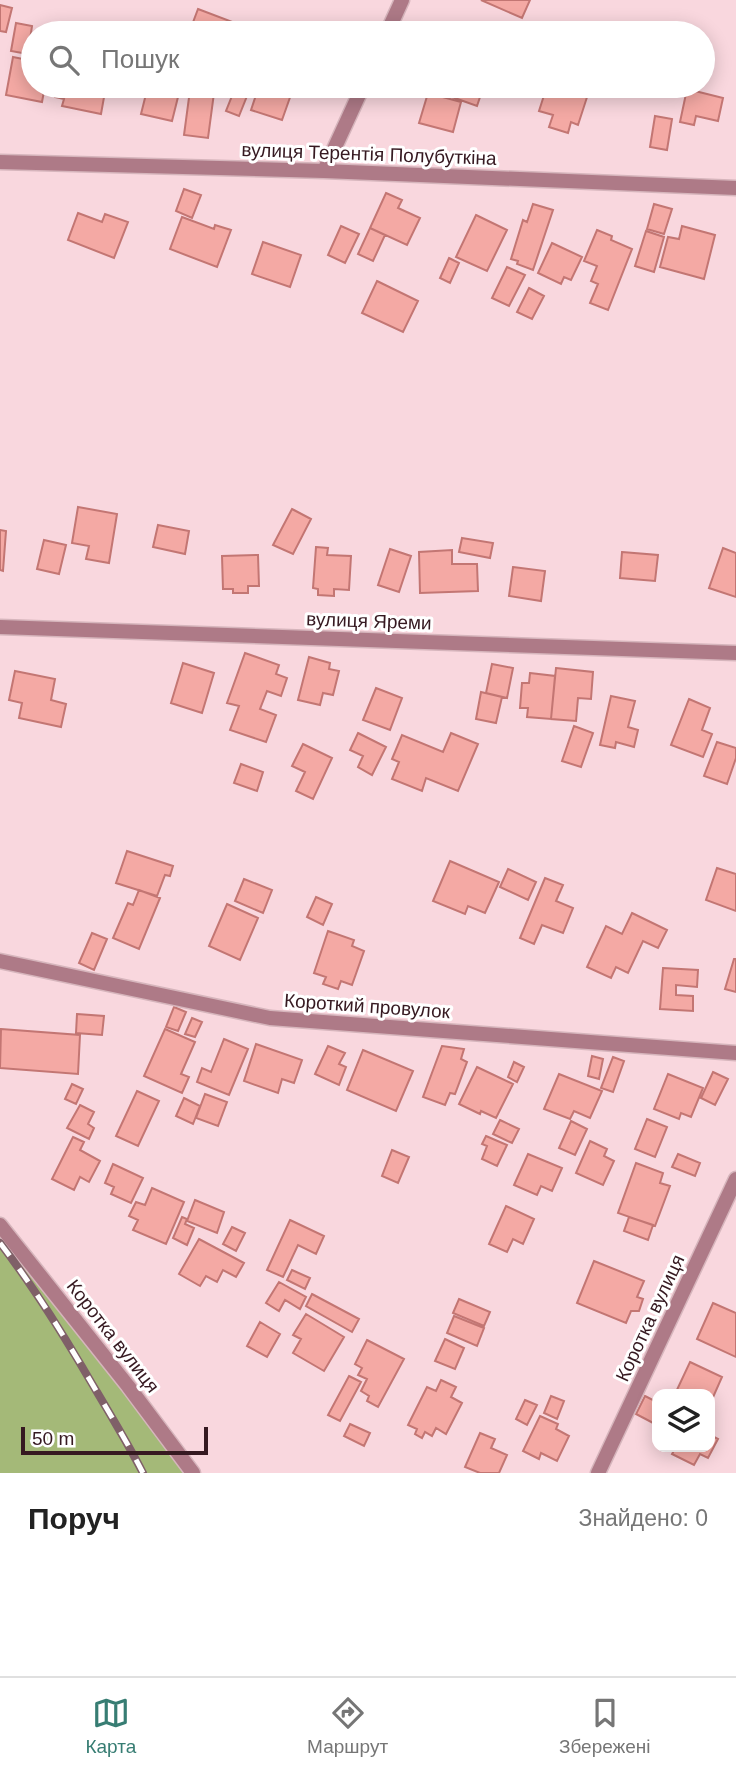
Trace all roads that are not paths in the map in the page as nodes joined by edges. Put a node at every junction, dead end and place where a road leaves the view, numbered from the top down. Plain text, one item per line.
1 (402, 0) edge
2 (392, 21) edge
3 (357, 98) edge
4 (0, 162) edge
5 (324, 171) junction
6 (736, 188) edge
7 (0, 627) edge
8 (736, 653) edge
9 (0, 961) edge
10 (736, 1053) edge
11 (736, 1179) edge
12 (0, 1225) edge
13 (193, 1473) edge
14 (598, 1473) edge

1 - 2 street
3 - 5 street
4 - 5 street, вулиця Терентія Полубуткіна
5 - 6 street, вулиця Терентія Полубуткіна
7 - 8 street, вулиця Яреми
9 - 10 street, Короткий провулок
11 - 14 street, Коротка вулиця
12 - 13 street, Коротка вулиця

